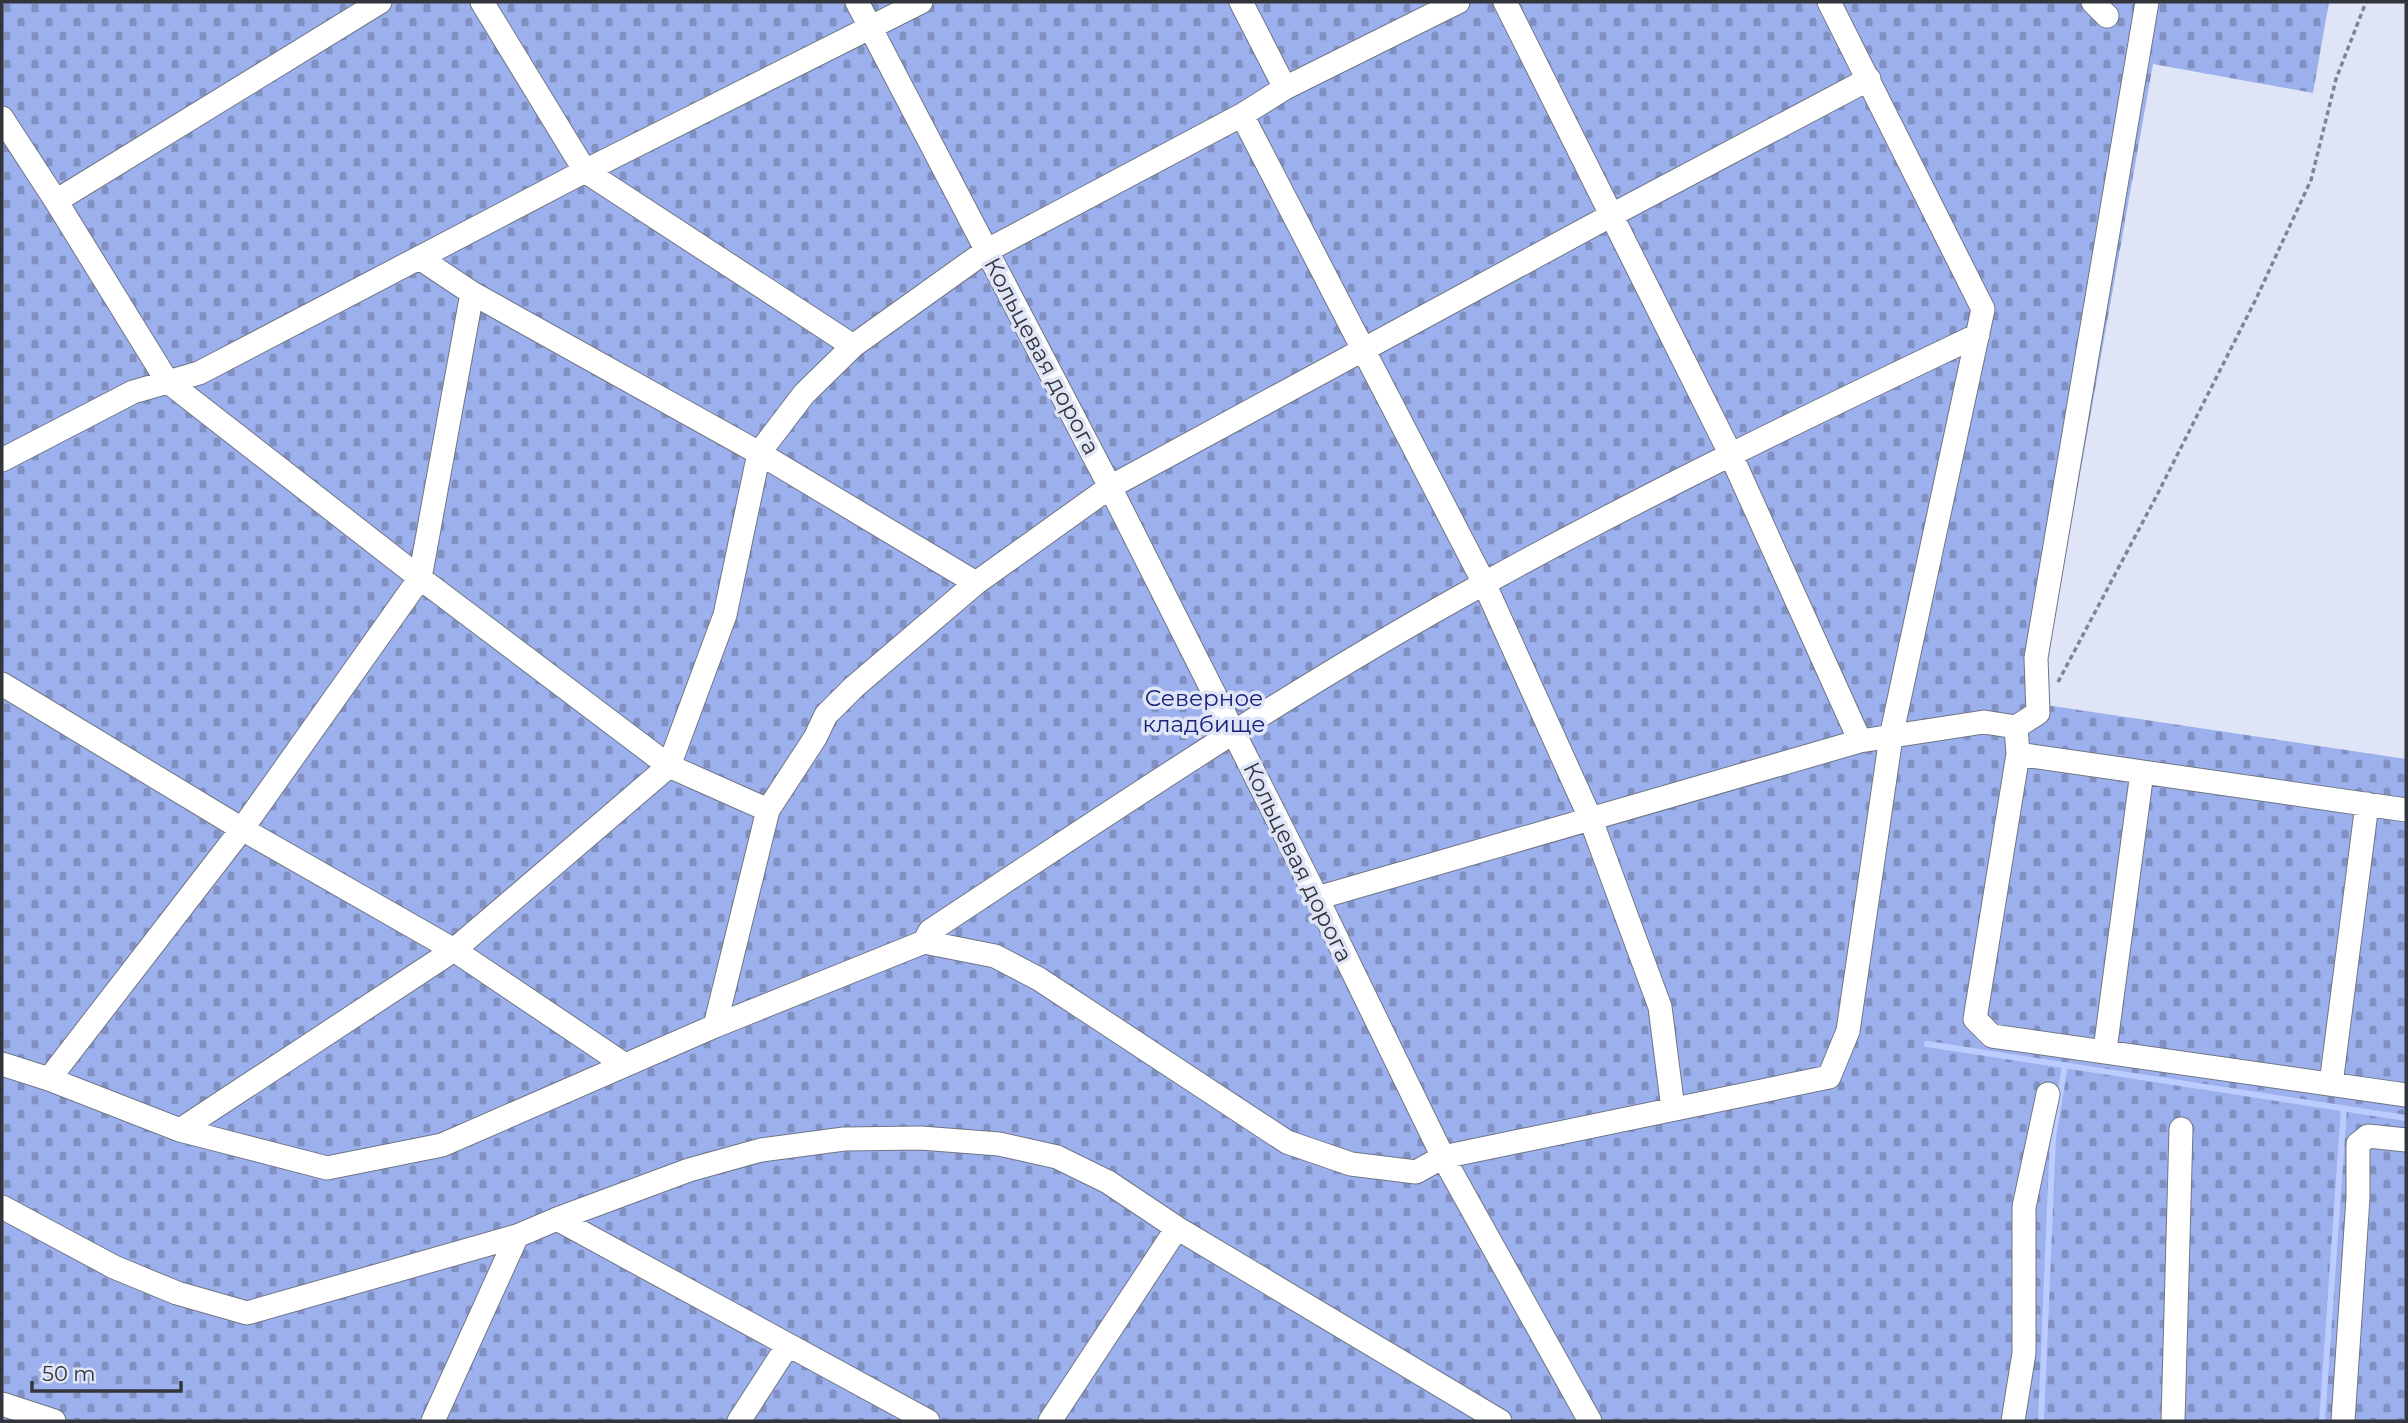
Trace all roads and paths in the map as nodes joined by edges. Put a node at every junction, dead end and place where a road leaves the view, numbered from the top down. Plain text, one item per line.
1 (380, 2) edge
2 (482, 2) edge
3 (857, 2) edge
4 (921, 2) edge
5 (1241, 2) edge
6 (1458, 2) edge
7 (1505, 2) edge
8 (1829, 2) edge
9 (2093, 2) edge
10 (2109, 2) edge
11 (2147, 2) edge
12 (2366, 2) edge
13 (871, 29) junction
14 (1868, 79) junction
15 (1285, 88) junction
16 (1242, 115) junction
17 (2, 118) edge
18 (585, 171) junction
19 (57, 201) junction
20 (1610, 216) junction
21 (986, 251) junction
22 (421, 259) junction
23 (472, 293) junction
24 (1978, 335) junction
25 (853, 346) junction
26 (1363, 351) junction
27 (167, 381) junction
28 (759, 453) junction
29 (1730, 453) junction
30 (2, 460) edge
31 (1110, 486) junction
32 (420, 578) junction
33 (976, 583) junction
34 (1484, 583) junction
35 (2, 684) edge
36 (2038, 713) junction
37 (2016, 727) junction
38 (1233, 731) junction
39 (1891, 737) junction
40 (1860, 741) junction
41 (2018, 754) junction
42 (669, 766) junction
43 (2142, 772) junction
44 (2367, 804) junction
45 (768, 810) junction
46 (2406, 810) edge
47 (1591, 820) junction
48 (242, 829) junction
49 (1317, 898) junction
50 (924, 942) junction
51 (454, 950) junction
52 (715, 1026) junction
53 (2105, 1050) junction
54 (2, 1063) edge
55 (625, 1065) junction
56 (49, 1079) junction
57 (2331, 1084) junction
58 (2048, 1094) dead end
59 (2406, 1096) edge
60 (1673, 1109) junction
61 (2181, 1129) dead end
62 (180, 1130) junction
63 (2406, 1140) edge
64 (1443, 1157) junction
65 (2, 1207) edge
66 (557, 1219) junction
67 (1177, 1228) junction
68 (517, 1236) junction
69 (788, 1345) junction
70 (2, 1404) edge
71 (54, 1421) edge
72 (433, 1421) edge
73 (739, 1421) edge
74 (928, 1421) edge
75 (1050, 1421) edge
76 (1500, 1421) edge
77 (1590, 1421) edge
78 (2013, 1421) edge
79 (2173, 1421) edge
80 (2343, 1421) edge

1 - 19 lane
2 - 18 lane
3 - 13 lane, Кольцевая дорога
4 - 13 lane
5 - 15 lane
6 - 15 lane
7 - 20 lane
8 - 14 lane
9 - 10 lane
11 - 36 lane
12 - 36 path
13 - 18 lane
13 - 21 lane, Кольцевая дорога
14 - 20 lane
14 - 24 lane
15 - 16 lane
16 - 21 lane
16 - 26 lane
17 - 19 lane
18 - 22 lane
18 - 25 lane
19 - 27 lane
20 - 26 lane
20 - 29 lane
21 - 25 lane
21 - 31 lane, Кольцевая дорога
22 - 23 lane
22 - 27 lane
23 - 28 lane
23 - 32 lane
24 - 29 lane
24 - 39 lane
25 - 28 lane
26 - 31 lane
26 - 34 lane
27 - 30 lane
27 - 32 lane
28 - 33 lane
28 - 42 lane
29 - 34 lane
29 - 40 lane
31 - 33 lane
31 - 38 lane, Кольцевая дорога
32 - 42 lane
32 - 48 lane
33 - 45 lane
34 - 38 lane
34 - 47 lane
35 - 48 lane
36 - 37 lane
37 - 39 lane
37 - 41 lane
38 - 49 lane, Кольцевая дорога
38 - 50 lane
39 - 40 lane
39 - 60 lane
40 - 47 lane
41 - 43 lane
41 - 53 lane
42 - 45 lane
42 - 51 lane
43 - 44 lane
43 - 53 lane
44 - 46 lane
44 - 57 lane
45 - 52 lane
47 - 49 lane
47 - 60 lane
48 - 51 lane
48 - 56 lane
49 - 64 lane, Кольцевая дорога
50 - 52 lane
50 - 64 lane
51 - 55 lane
51 - 62 lane
52 - 55 lane
53 - 57 lane
54 - 56 lane
55 - 62 lane
56 - 62 lane
57 - 59 lane
58 - 78 lane
60 - 64 lane
61 - 79 lane
63 - 80 lane
64 - 77 lane, Кольцевая дорога
65 - 68 lane
66 - 67 lane
66 - 68 lane
66 - 69 lane
67 - 75 lane
67 - 76 lane
68 - 72 lane
69 - 73 lane
69 - 74 lane
70 - 71 lane

